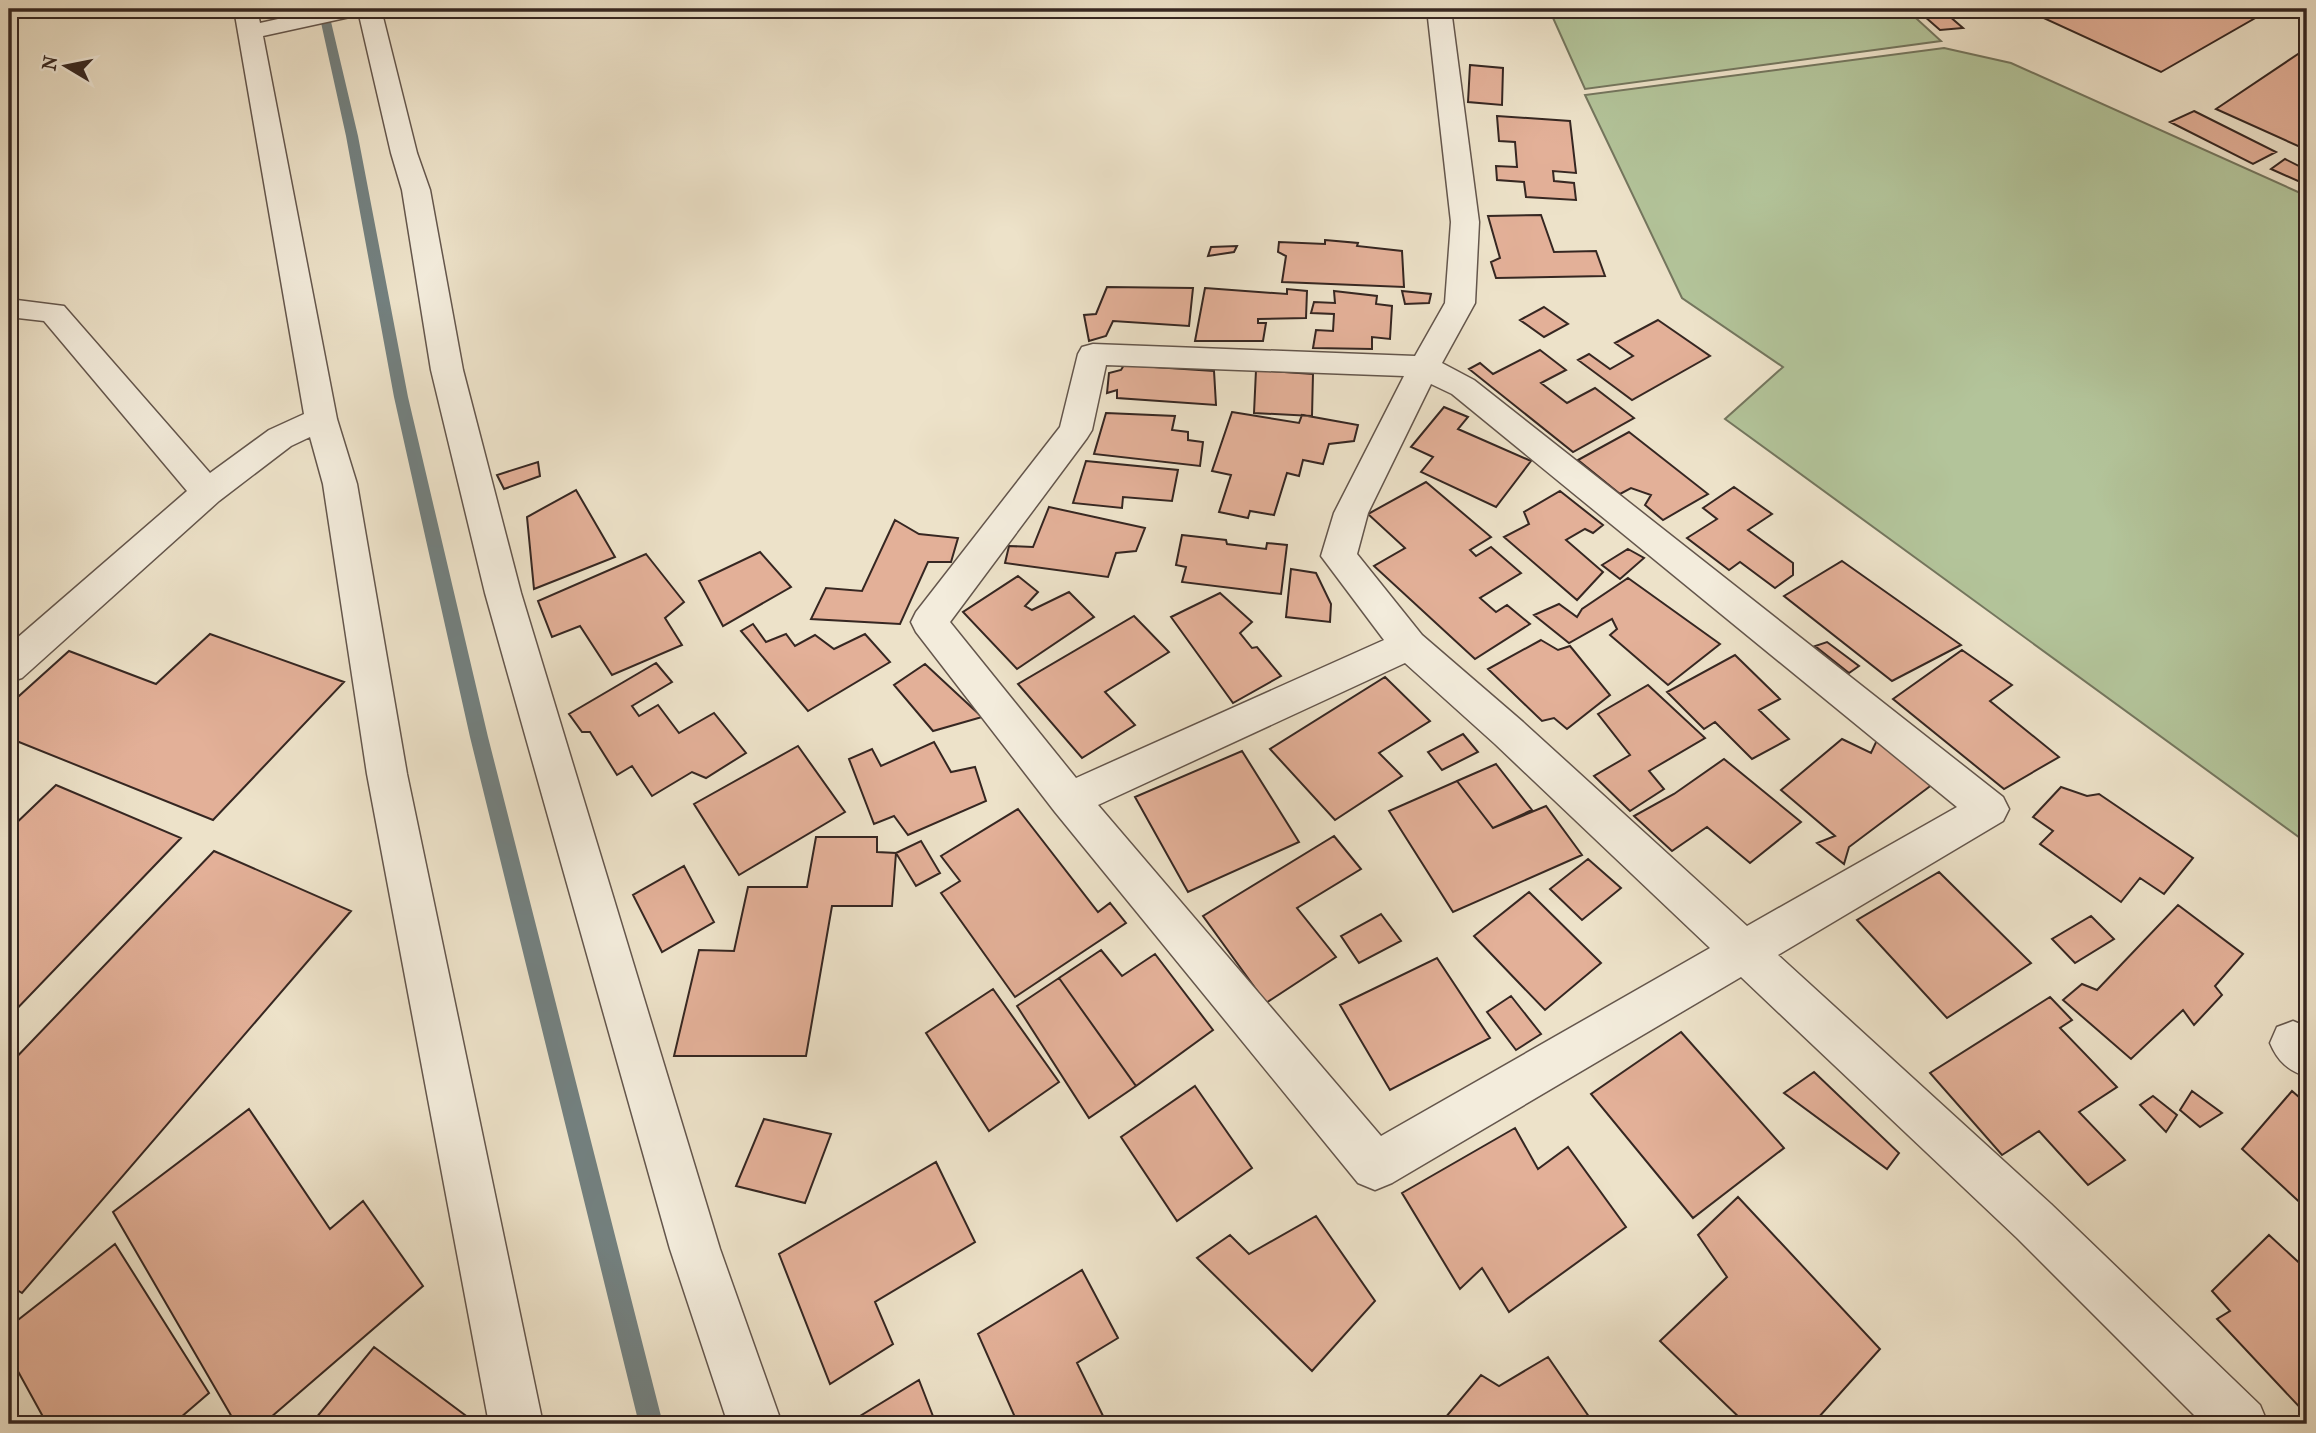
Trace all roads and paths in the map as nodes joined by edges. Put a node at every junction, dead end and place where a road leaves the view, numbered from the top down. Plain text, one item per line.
1 (354, 9) edge
2 (369, 9) edge
3 (1439, 9) edge
4 (248, 20) edge
5 (9, 308) edge
6 (1424, 367) junction
7 (321, 419) junction
8 (207, 492) junction
9 (1409, 645) junction
10 (9, 667) edge
11 (1069, 800) junction
12 (1744, 953) junction
13 (516, 1424) edge
14 (755, 1424) edge
15 (2241, 1424) edge

1 - 4 street
2 - 14 street
3 - 6 street
4 - 7 street
5 - 8 street
6 - 9 street
6 - 11 street
6 - 12 street
7 - 8 street
7 - 13 street
8 - 10 street
9 - 11 street
9 - 12 street
11 - 12 street
12 - 15 street

